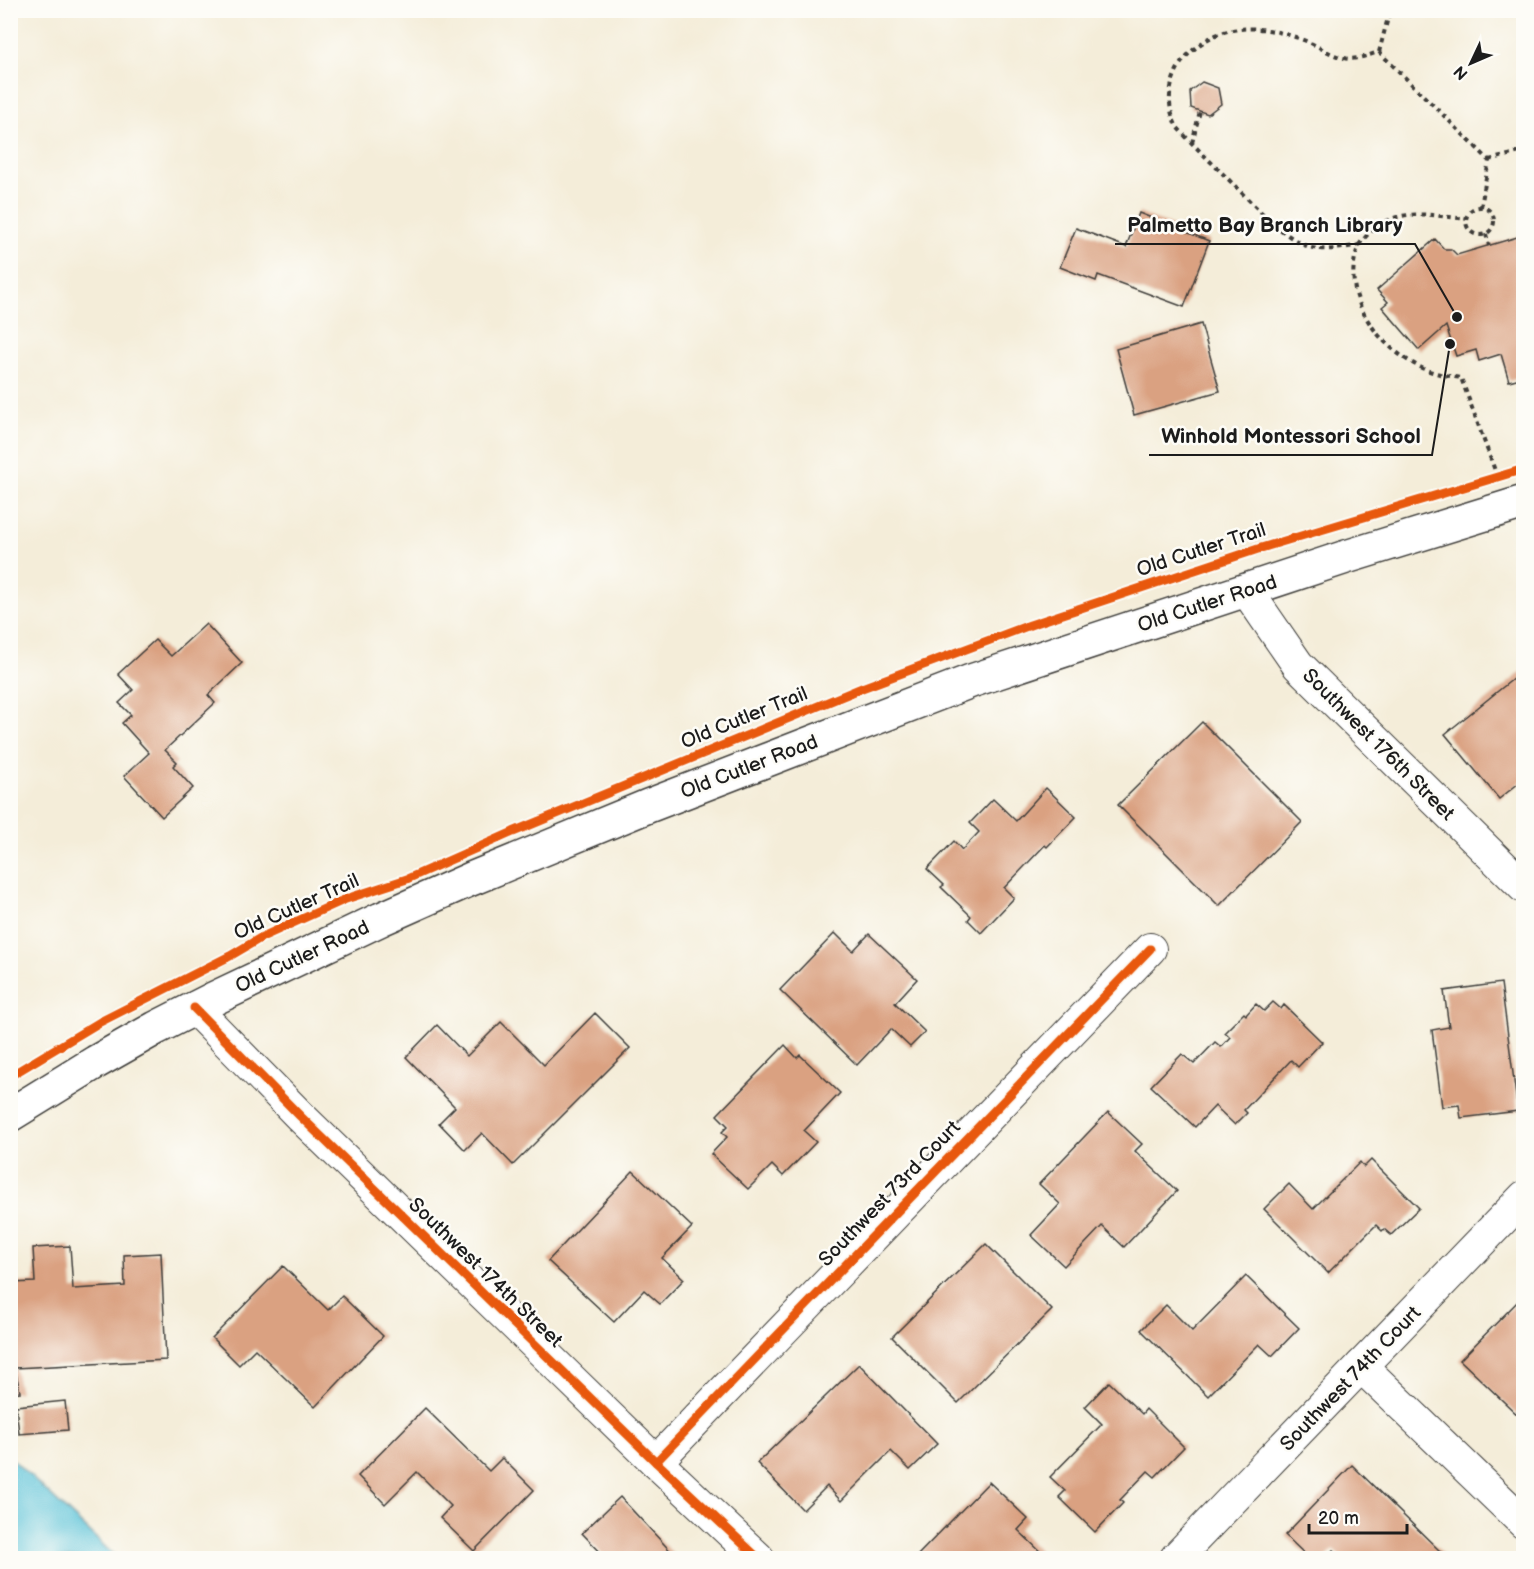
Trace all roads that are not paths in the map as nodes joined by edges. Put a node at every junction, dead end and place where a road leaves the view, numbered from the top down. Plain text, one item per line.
1 (1524, 502) edge
2 (1247, 591) junction
3 (1524, 887) edge
4 (1150, 950) dead end
5 (194, 1008) junction
6 (10, 1115) edge
7 (1524, 1197) edge
8 (1361, 1366) junction
9 (656, 1462) junction
10 (1524, 1523) edge
11 (758, 1558) edge
12 (1176, 1558) edge

1 - 2 main road, Old Cutler Road
2 - 3 street, Southwest 176th Street
2 - 5 main road, Old Cutler Road
4 - 9 street, Southwest 73rd Court
5 - 6 main road, Old Cutler Road
5 - 9 street, Southwest 174th Street
7 - 8 street, Southwest 74th Court
8 - 10 street
8 - 12 street, Southwest 74th Court
9 - 11 street, Southwest 174th Street

